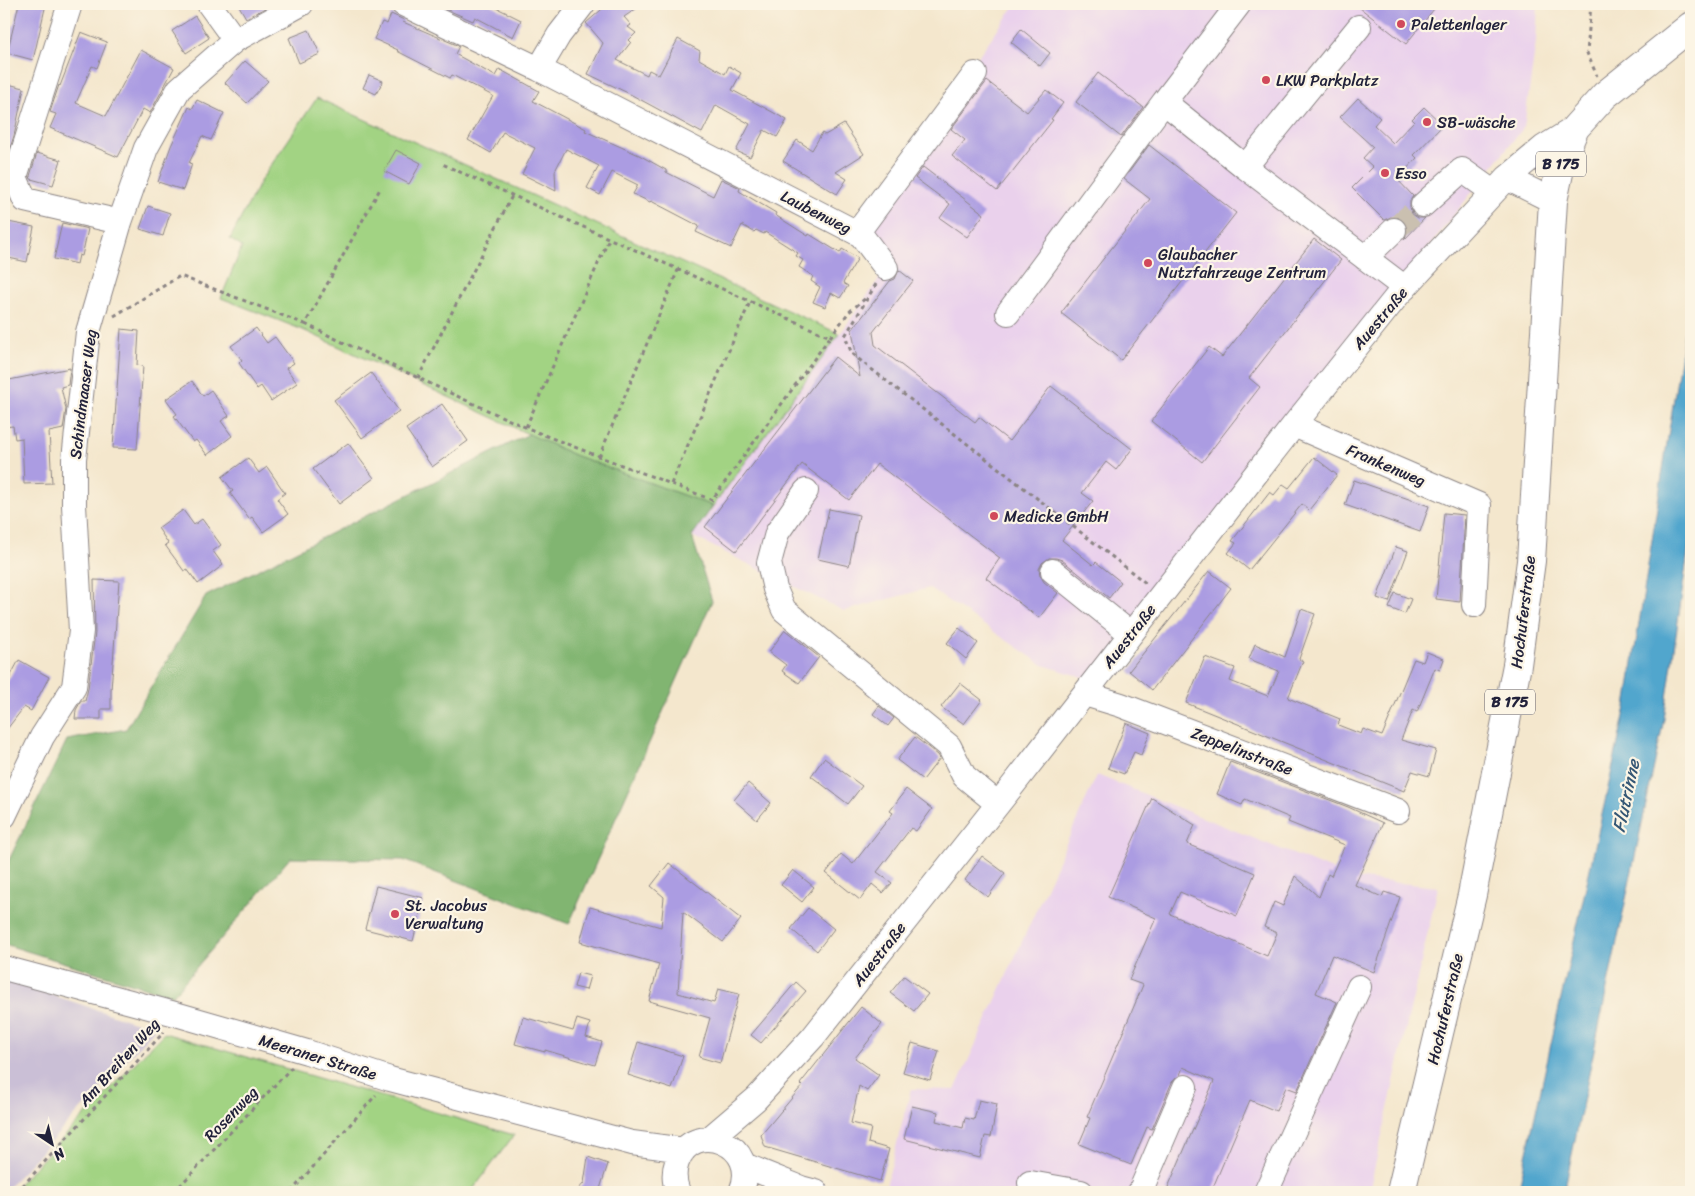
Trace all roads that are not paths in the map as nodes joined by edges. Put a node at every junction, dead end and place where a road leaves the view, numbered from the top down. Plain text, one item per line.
1 (70, 4) edge
2 (209, 4) edge
3 (301, 4) edge
4 (403, 4) edge
5 (583, 4) edge
6 (1239, 4) edge
7 (1691, 26) edge
8 (1359, 27) dead end
9 (236, 40) junction
10 (539, 69) junction
11 (975, 74) dead end
12 (1164, 102) junction
13 (1575, 128) junction
14 (1246, 166) junction
15 (1500, 185) junction
16 (1554, 202) junction
17 (1422, 205) tunnel mouth
18 (120, 222) junction
19 (1394, 230) tunnel mouth
20 (857, 233) junction
21 (1366, 258) junction
22 (886, 268) road end
23 (1405, 288) junction
24 (1008, 313) dead end
25 (1294, 425) junction
26 (806, 491) dead end
27 (1053, 571) dead end
28 (1474, 605) dead end
29 (1131, 634) junction
30 (1085, 694) junction
31 (998, 804) junction
32 (1398, 812) dead end
33 (4, 816) edge
34 (4, 968) edge
35 (1359, 987) dead end
36 (1184, 1087) dead end
37 (756, 1099) junction
38 (709, 1139) junction
39 (632, 1143) junction
40 (684, 1150) junction
41 (740, 1157) junction
42 (1030, 1183) dead end
43 (676, 1186) edge
44 (808, 1190) edge
45 (741, 1192) edge
46 (761, 1192) edge
47 (1081, 1192) edge
48 (1140, 1192) edge
49 (1266, 1192) edge
50 (1400, 1192) edge

1 - 18 street
2 - 9 street
3 - 9 street, Schindmaaser Weg
4 - 10 street, Laubenweg
5 - 10 street
6 - 12 street
7 - 13 main road, Hochuferstraße / B 175
8 - 14 street
9 - 18 street, Schindmaaser Weg
10 - 20 street, Laubenweg
11 - 20 street
12 - 14 street
12 - 24 street
13 - 15 street, Auestraße
13 - 16 main road, Hochuferstraße / B 175
14 - 21 street
15 - 16 street
15 - 17 street
15 - 23 street, Auestraße
16 - 50 main road, Hochuferstraße / B 175
18 - 33 street, Schindmaaser Weg
19 - 21 street
20 - 22 street, Laubenweg
21 - 23 street
23 - 25 street, Auestraße
25 - 28 street, Frankenweg
25 - 29 street, Auestraße
26 - 31 street
27 - 29 street
29 - 30 street, Auestraße
30 - 31 street, Auestraße
30 - 32 street, Zeppelinstraße
31 - 37 street, Auestraße
34 - 39 street, Meeraner Straße
35 - 49 street
36 - 48 street
37 - 38 street, Auestraße
37 - 41 street, Auestraße
38 - 40 street, Auestraße
38 - 41 street
39 - 40 street, Meeraner Straße
39 - 43 street, Meeraner Straße
40 - 43 street
41 - 44 street
41 - 45 street, Auestraße
42 - 47 street
44 - 46 street

